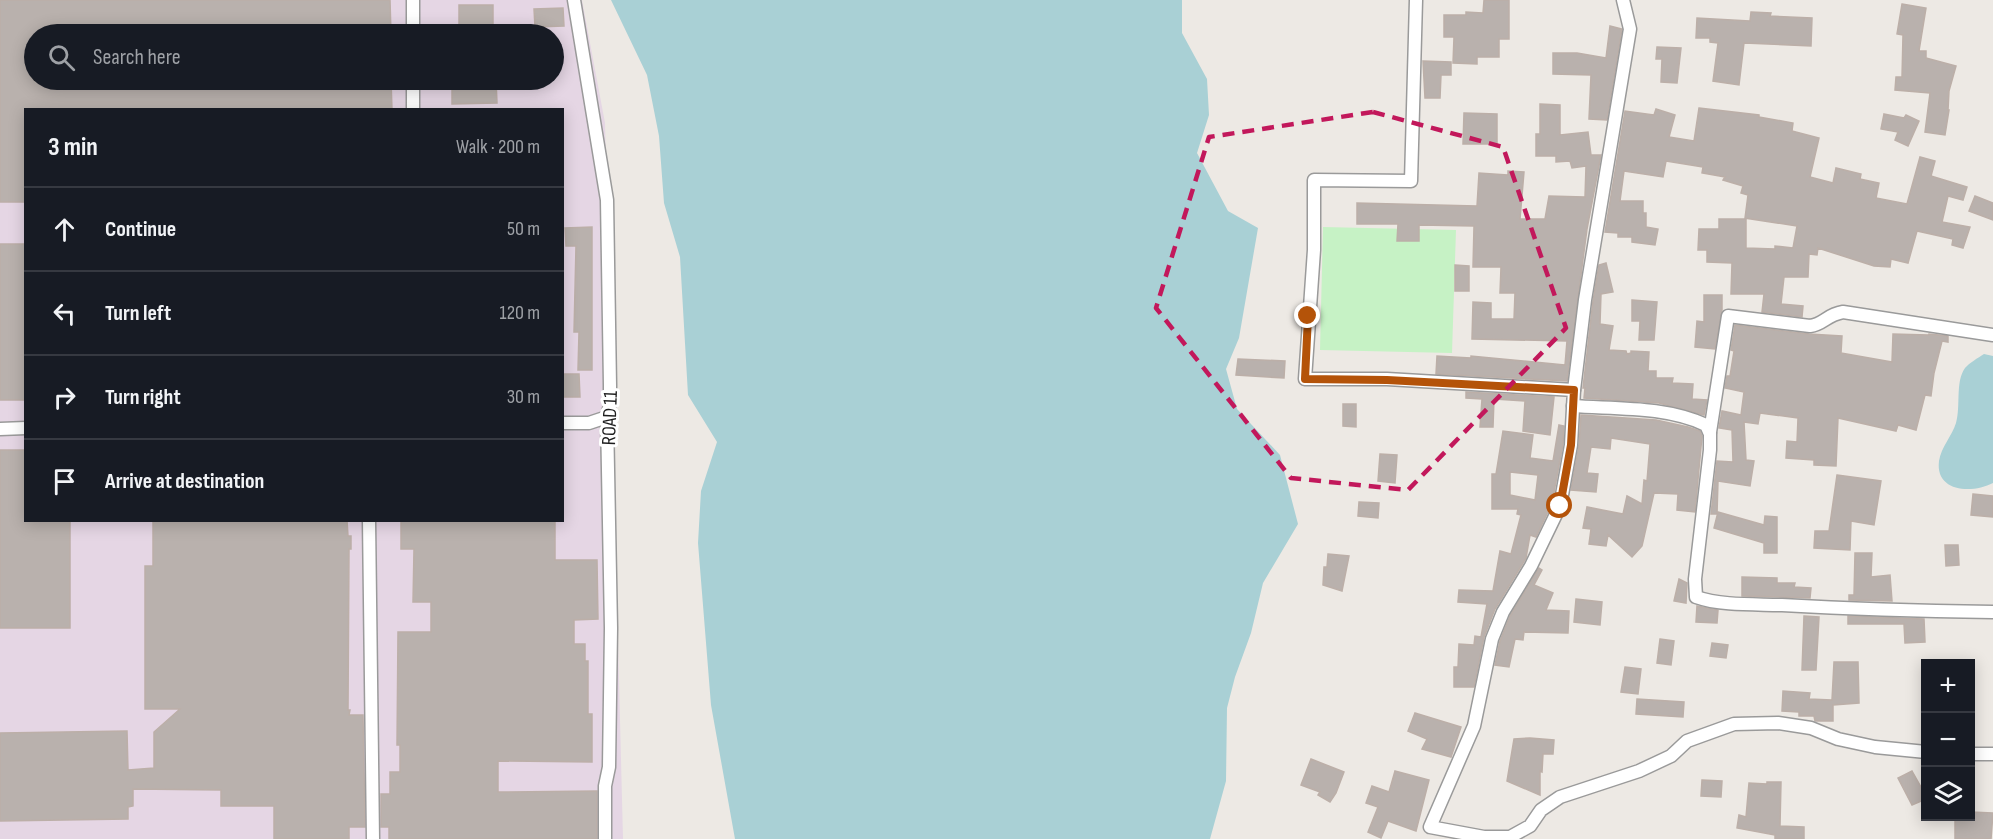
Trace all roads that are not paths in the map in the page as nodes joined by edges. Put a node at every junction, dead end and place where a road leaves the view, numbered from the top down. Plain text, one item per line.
1 (412, 0) edge
2 (574, 0) edge
3 (1416, 0) edge
4 (1623, 0) edge
5 (413, 24) edge
6 (413, 90) edge
7 (413, 108) edge
8 (1993, 335) edge
9 (1574, 390) junction
10 (1573, 406) junction
11 (607, 417) junction
12 (564, 423) edge
13 (24, 428) edge
14 (0, 429) edge
15 (1710, 434) junction
16 (369, 522) edge
17 (1993, 612) edge
18 (1921, 752) edge
19 (1975, 754) edge
20 (1993, 754) edge
21 (373, 839) edge
22 (605, 839) edge

1 - 5 street
2 - 11 street, ROAD 11
3 - 9 street
4 - 9 street
6 - 7 street
8 - 15 street
9 - 10 street
10 - 15 street
10 - 18 street
11 - 12 street
11 - 22 street, ROAD 11
13 - 14 street
15 - 17 street
16 - 21 street
19 - 20 street

